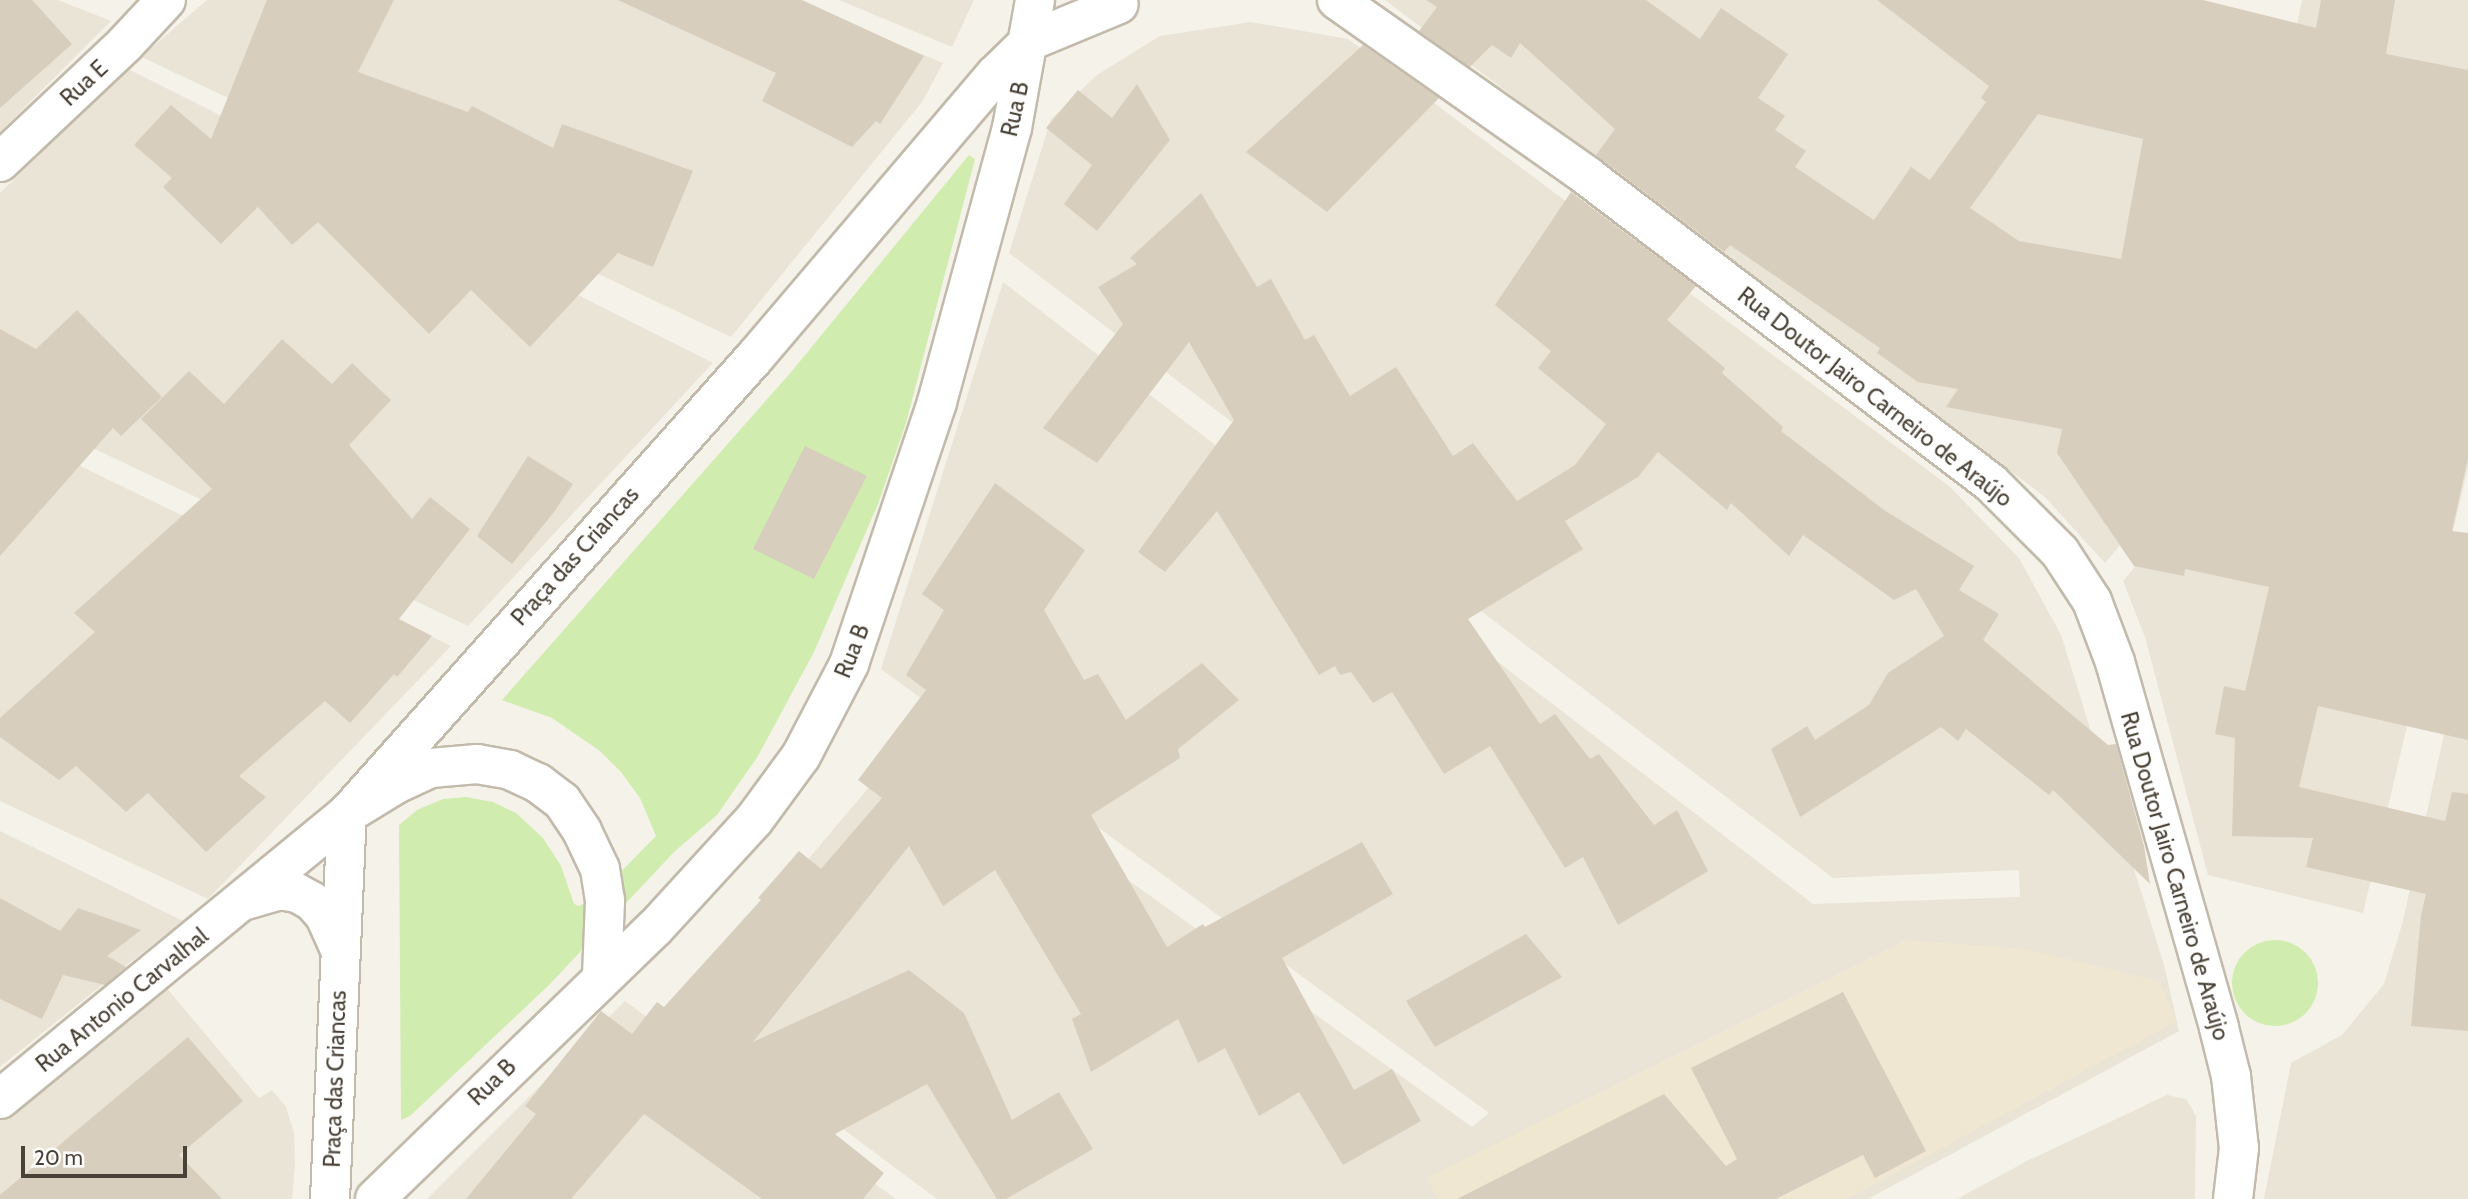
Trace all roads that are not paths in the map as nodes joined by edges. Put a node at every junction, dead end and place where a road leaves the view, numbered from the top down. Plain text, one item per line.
1 (166, 0) edge
2 (1035, 0) edge
3 (1337, 0) edge
4 (1116, 1) edge
5 (1030, 41) junction
6 (0, 162) edge
7 (347, 814) junction
8 (244, 900) junction
9 (340, 950) junction
10 (602, 977) junction
11 (0, 1099) edge
12 (330, 1199) edge
13 (375, 1199) edge
14 (2233, 1199) edge

1 - 6 street, Rua E
2 - 5 street
3 - 14 street, Rua Doutor Jairo Carneiro de Araújo
4 - 5 street
5 - 7 street, Praça das Criancas
5 - 10 street, Rua B
7 - 8 street, Rua Antonio Carvalhal
7 - 9 street, Praça das Criancas
7 - 10 street
8 - 9 street, Rua Antonio Carvalhal
8 - 11 street, Rua Antonio Carvalhal
9 - 12 street, Praça das Criancas
10 - 13 street, Rua B

